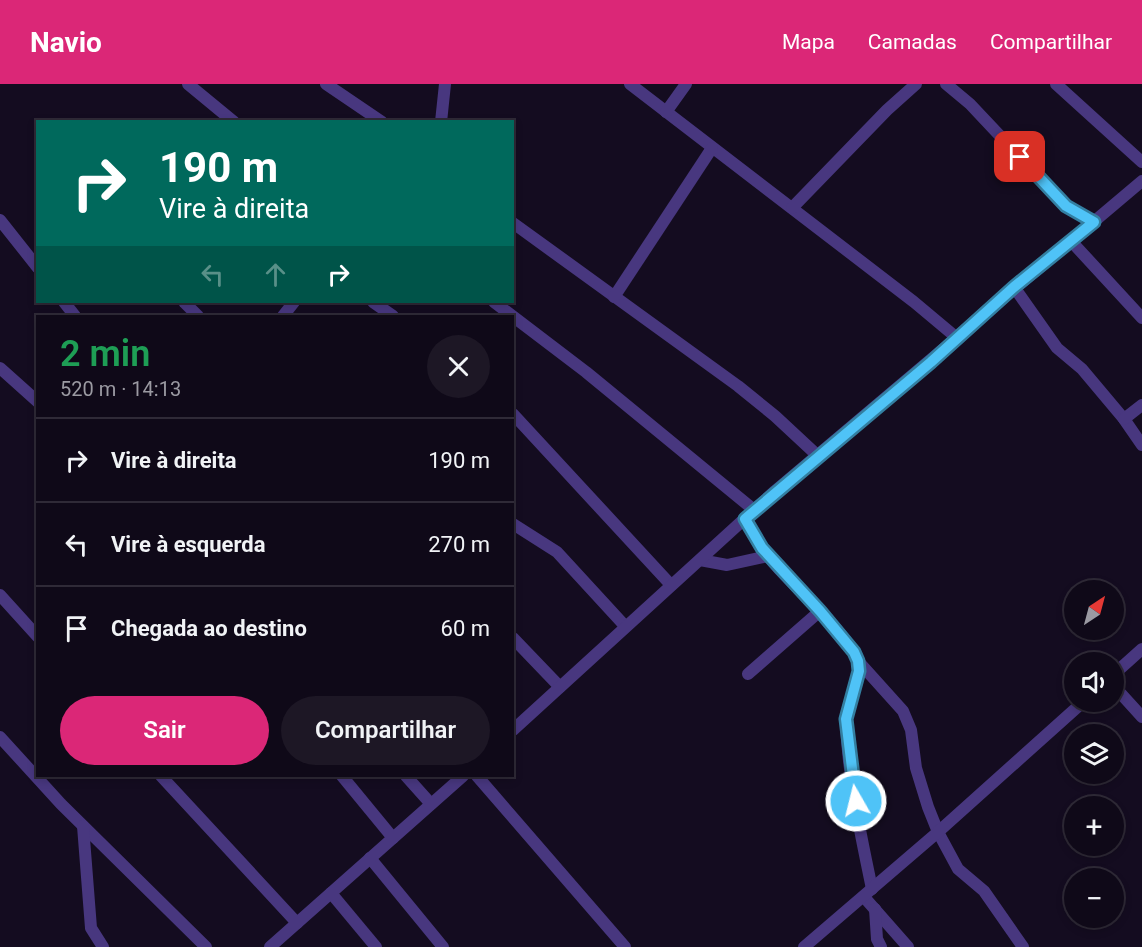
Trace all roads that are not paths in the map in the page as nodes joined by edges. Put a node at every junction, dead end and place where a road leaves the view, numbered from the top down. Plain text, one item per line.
1 (188, 84) edge
2 (326, 84) edge
3 (445, 84) edge
4 (630, 84) edge
5 (686, 84) edge
6 (916, 84) edge
7 (946, 84) edge
8 (1056, 84) edge
9 (666, 112) junction
10 (232, 120) edge
11 (379, 120) edge
12 (441, 120) edge
13 (712, 148) junction
14 (1142, 162) edge
15 (1140, 188) edge
16 (792, 208) junction
17 (0, 220) edge
18 (1094, 222) junction
19 (514, 224) edge
20 (1071, 240) junction
21 (36, 265) edge
22 (1014, 287) junction
23 (614, 297) junction
24 (64, 303) edge
25 (185, 303) edge
26 (375, 303) edge
27 (495, 303) edge
28 (74, 315) edge
29 (197, 315) edge
30 (392, 315) edge
31 (511, 315) edge
32 (514, 317) edge
33 (1142, 318) edge
34 (957, 338) junction
35 (0, 368) edge
36 (36, 400) edge
37 (1142, 405) edge
38 (514, 415) edge
39 (1124, 419) junction
40 (1142, 445) edge
41 (818, 456) junction
42 (749, 514) junction
43 (514, 525) edge
44 (768, 556) junction
45 (700, 560) junction
46 (671, 585) junction
47 (0, 595) edge
48 (820, 611) junction
49 (625, 626) junction
50 (36, 635) edge
51 (514, 639) edge
52 (1142, 649) edge
53 (858, 661) junction
54 (1124, 665) edge
55 (748, 674) dead end
56 (560, 687) junction
57 (1124, 697) edge
58 (1072, 712) edge
59 (1142, 717) edge
60 (514, 729) edge
61 (0, 737) edge
62 (36, 776) edge
63 (37, 777) edge
64 (162, 777) edge
65 (343, 777) edge
66 (407, 777) edge
67 (462, 777) edge
68 (478, 777) edge
69 (431, 804) junction
70 (83, 826) junction
71 (938, 832) junction
72 (393, 838) junction
73 (370, 858) junction
74 (331, 893) junction
75 (868, 893) junction
76 (875, 909) junction
77 (297, 923) junction
78 (103, 947) edge
79 (206, 947) edge
80 (270, 947) edge
81 (376, 947) edge
82 (443, 947) edge
83 (625, 947) edge
84 (804, 947) edge
85 (881, 947) edge
86 (908, 947) edge
87 (1023, 947) edge

1 - 10 street
2 - 11 street
3 - 12 street
4 - 9 street
5 - 9 street
6 - 16 street
7 - 18 street
8 - 14 street
9 - 13 street
13 - 16 street
13 - 23 street
15 - 18 street
16 - 34 street
17 - 21 street
18 - 20 street
19 - 23 street
20 - 22 street
20 - 33 street
22 - 34 street
22 - 39 street
23 - 41 street
24 - 28 street
25 - 29 street
26 - 30 street
27 - 31 street
32 - 42 street
34 - 41 street
35 - 36 street
37 - 39 street
38 - 46 street
39 - 40 street
41 - 42 street
42 - 44 street
42 - 45 street
43 - 49 street
44 - 45 street
44 - 48 street
45 - 46 street
46 - 49 street
47 - 50 street
48 - 53 street
48 - 55 street
49 - 56 street
51 - 56 street
52 - 54 street
53 - 71 street
53 - 75 street
56 - 60 street
57 - 59 street
58 - 71 street
61 - 62 street
63 - 70 street
64 - 77 street
65 - 72 street
66 - 69 street
67 - 69 street
68 - 83 street
69 - 72 street
70 - 78 street
70 - 79 street
71 - 75 street
71 - 87 street
72 - 73 street
73 - 74 street
73 - 82 street
74 - 77 street
74 - 81 street
75 - 76 street
75 - 84 street
76 - 85 street
76 - 86 street
77 - 80 street

